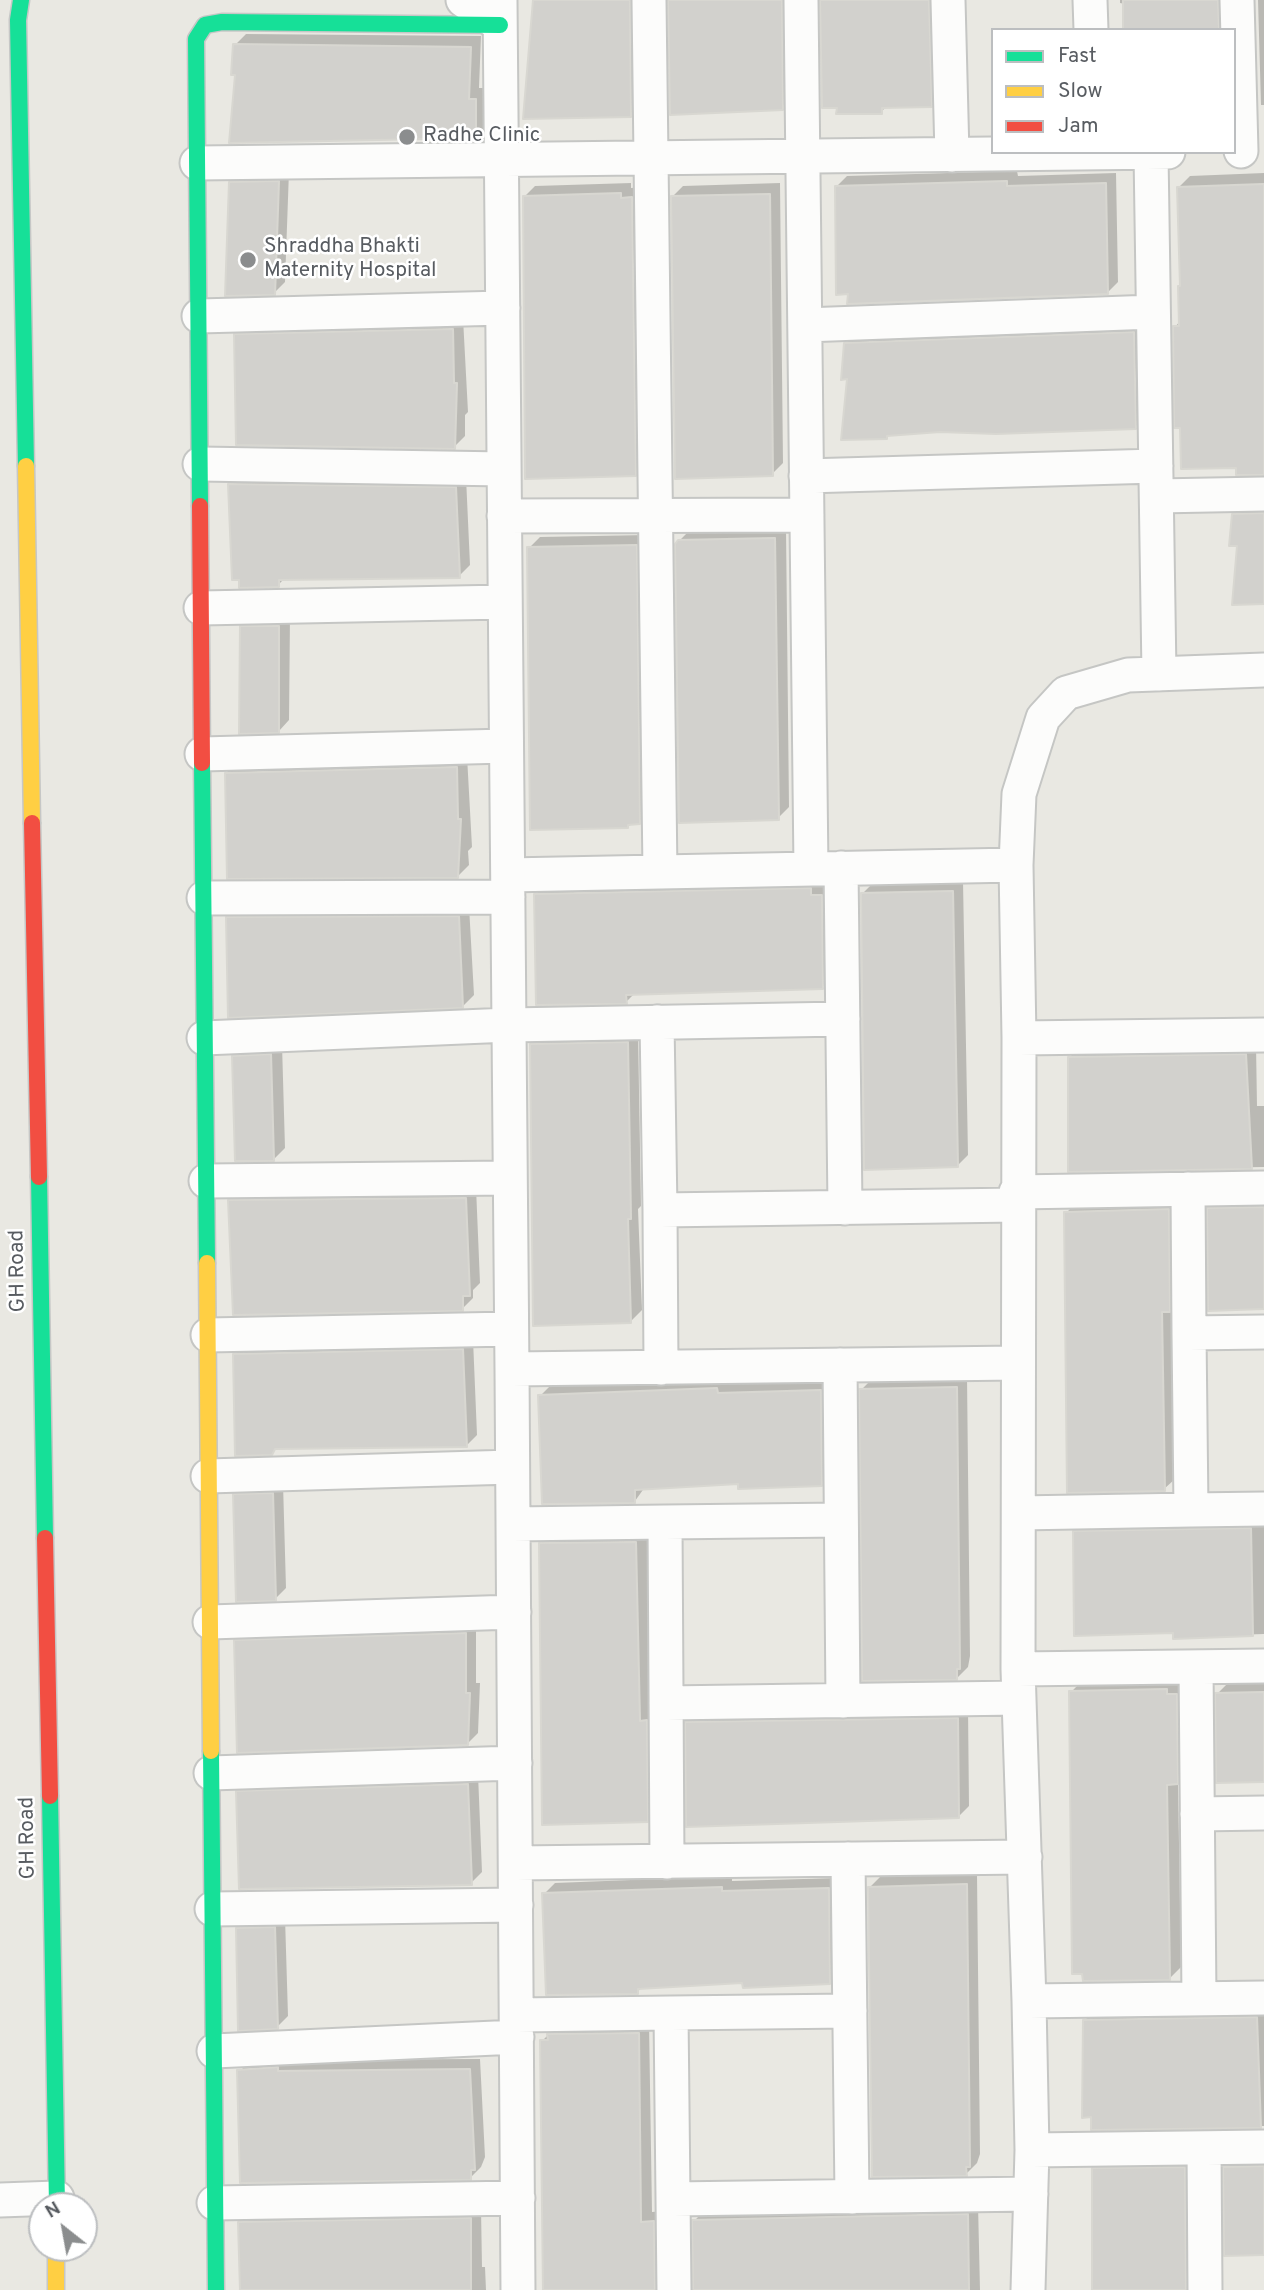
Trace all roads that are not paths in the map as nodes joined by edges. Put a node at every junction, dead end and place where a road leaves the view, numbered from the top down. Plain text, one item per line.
1 (21, 0) edge
2 (463, 0) edge
3 (649, 0) edge
4 (801, 0) edge
5 (948, 0) edge
6 (1090, 0) edge
7 (1237, 0) edge
8 (500, 13) edge
9 (1091, 28) edge
10 (1247, 151) edge
11 (1022, 154) edge
12 (1151, 154) edge
13 (952, 155) junction
14 (802, 157) junction
15 (650, 160) junction
16 (501, 162) junction
17 (197, 163) junction
18 (503, 308) junction
19 (1153, 312) junction
20 (198, 316) junction
21 (805, 325) junction
22 (200, 464) junction
23 (504, 469) junction
24 (806, 476) junction
25 (1156, 481) junction
26 (1264, 494) edge
27 (807, 515) junction
28 (505, 516) junction
29 (655, 516) junction
30 (505, 602) junction
31 (201, 608) junction
32 (1264, 670) edge
33 (1159, 674) junction
34 (506, 746) junction
35 (202, 754) junction
36 (1016, 865) junction
37 (826, 869) junction
38 (660, 872) junction
39 (508, 886) junction
40 (204, 898) junction
41 (843, 1019) junction
42 (657, 1023) junction
43 (509, 1025) junction
44 (1264, 1035) edge
45 (205, 1038) junction
46 (1019, 1038) junction
47 (510, 1178) junction
48 (206, 1181) junction
49 (1264, 1188) edge
50 (1188, 1189) junction
51 (1017, 1199) junction
52 (845, 1208) junction
53 (660, 1210) junction
54 (511, 1329) junction
55 (1264, 1332) edge
56 (1189, 1333) junction
57 (208, 1335) junction
58 (1018, 1363) junction
59 (839, 1365) junction
60 (661, 1368) junction
61 (512, 1369) junction
62 (512, 1467) junction
63 (208, 1476) junction
64 (1264, 1509) edge
65 (1191, 1510) junction
66 (1019, 1513) junction
67 (841, 1520) junction
68 (665, 1522) junction
69 (513, 1524) junction
70 (513, 1612) junction
71 (210, 1622) junction
72 (1264, 1666) edge
73 (1196, 1667) junction
74 (1018, 1684) junction
75 (843, 1701) junction
76 (666, 1703) junction
77 (515, 1763) junction
78 (211, 1773) junction
79 (1264, 1813) edge
80 (1197, 1814) junction
81 (1025, 1857) junction
82 (848, 1859) junction
83 (667, 1862) junction
84 (516, 1863) junction
85 (516, 1905) junction
86 (212, 1909) junction
87 (1264, 1998) edge
88 (1199, 1999) junction
89 (1029, 2001) junction
90 (850, 2011) junction
91 (671, 2013) junction
92 (517, 2026) junction
93 (214, 2051) junction
94 (1264, 2147) edge
95 (1204, 2148) junction
96 (1032, 2150) junction
97 (57, 2192) edge
98 (1031, 2194) junction
99 (852, 2197) junction
100 (518, 2198) junction
101 (673, 2199) junction
102 (0, 2200) edge
103 (28, 2201) edge
104 (214, 2203) junction
105 (56, 2262) edge
106 (56, 2290) edge
107 (216, 2290) edge
108 (518, 2290) edge
109 (674, 2290) edge
110 (1028, 2290) edge
111 (1205, 2290) edge

1 - 97 street, GH Road
2 - 8 street
3 - 15 street
4 - 14 street
5 - 13 street
6 - 9 street
7 - 10 street
8 - 16 street
8 - 17 street
11 - 13 street
12 - 19 street
13 - 14 street
14 - 15 street
14 - 21 street
15 - 16 street
15 - 29 street
16 - 17 street
16 - 18 street
17 - 20 street
18 - 20 street
18 - 23 street
19 - 21 street
19 - 25 street
20 - 22 street
21 - 24 street
22 - 23 street
22 - 31 street
23 - 28 street
24 - 25 street
24 - 27 street
25 - 26 street
25 - 33 street
27 - 29 street
27 - 37 street
28 - 29 street
28 - 30 street
29 - 38 street
30 - 31 street
30 - 34 street
31 - 35 street
32 - 33 street
33 - 36 street
34 - 35 street
34 - 39 street
35 - 40 street
36 - 37 street
36 - 46 street
37 - 38 street
37 - 41 street
38 - 39 street
39 - 40 street
39 - 43 street
40 - 45 street
41 - 42 street
41 - 52 street
42 - 43 street
42 - 53 street
43 - 45 street
43 - 47 street
44 - 46 street
45 - 48 street
46 - 51 street
47 - 48 street
47 - 54 street
48 - 57 street
49 - 50 street
50 - 51 street
50 - 56 street
51 - 52 street
51 - 58 street
52 - 53 street
53 - 60 street
54 - 57 street
54 - 61 street
55 - 56 street
56 - 65 street
57 - 63 street
58 - 59 street
58 - 66 street
59 - 60 street
59 - 67 street
60 - 61 street
61 - 62 street
62 - 63 street
62 - 69 street
63 - 71 street
64 - 65 street
65 - 66 street
66 - 74 street
67 - 68 street
67 - 75 street
68 - 69 street
68 - 76 street
69 - 70 street
70 - 71 street
70 - 77 street
71 - 78 street
72 - 73 street
73 - 74 street
73 - 80 street
74 - 75 street
74 - 81 street
75 - 76 street
76 - 83 street
77 - 78 street
77 - 84 street
78 - 86 street
79 - 80 street
80 - 88 street
81 - 82 street
81 - 89 street
82 - 83 street
82 - 90 street
83 - 84 street
84 - 85 street
85 - 86 street
85 - 92 street
86 - 93 street
87 - 88 street
88 - 89 street
89 - 96 street
90 - 91 street
90 - 99 street
91 - 92 street
91 - 101 street
92 - 93 street
92 - 100 street
93 - 104 street
94 - 95 street
95 - 96 street
95 - 111 street
96 - 98 street
98 - 99 street
98 - 110 street
99 - 101 street
100 - 104 street
100 - 108 street
101 - 109 street
102 - 103 street
104 - 107 street
105 - 106 street

